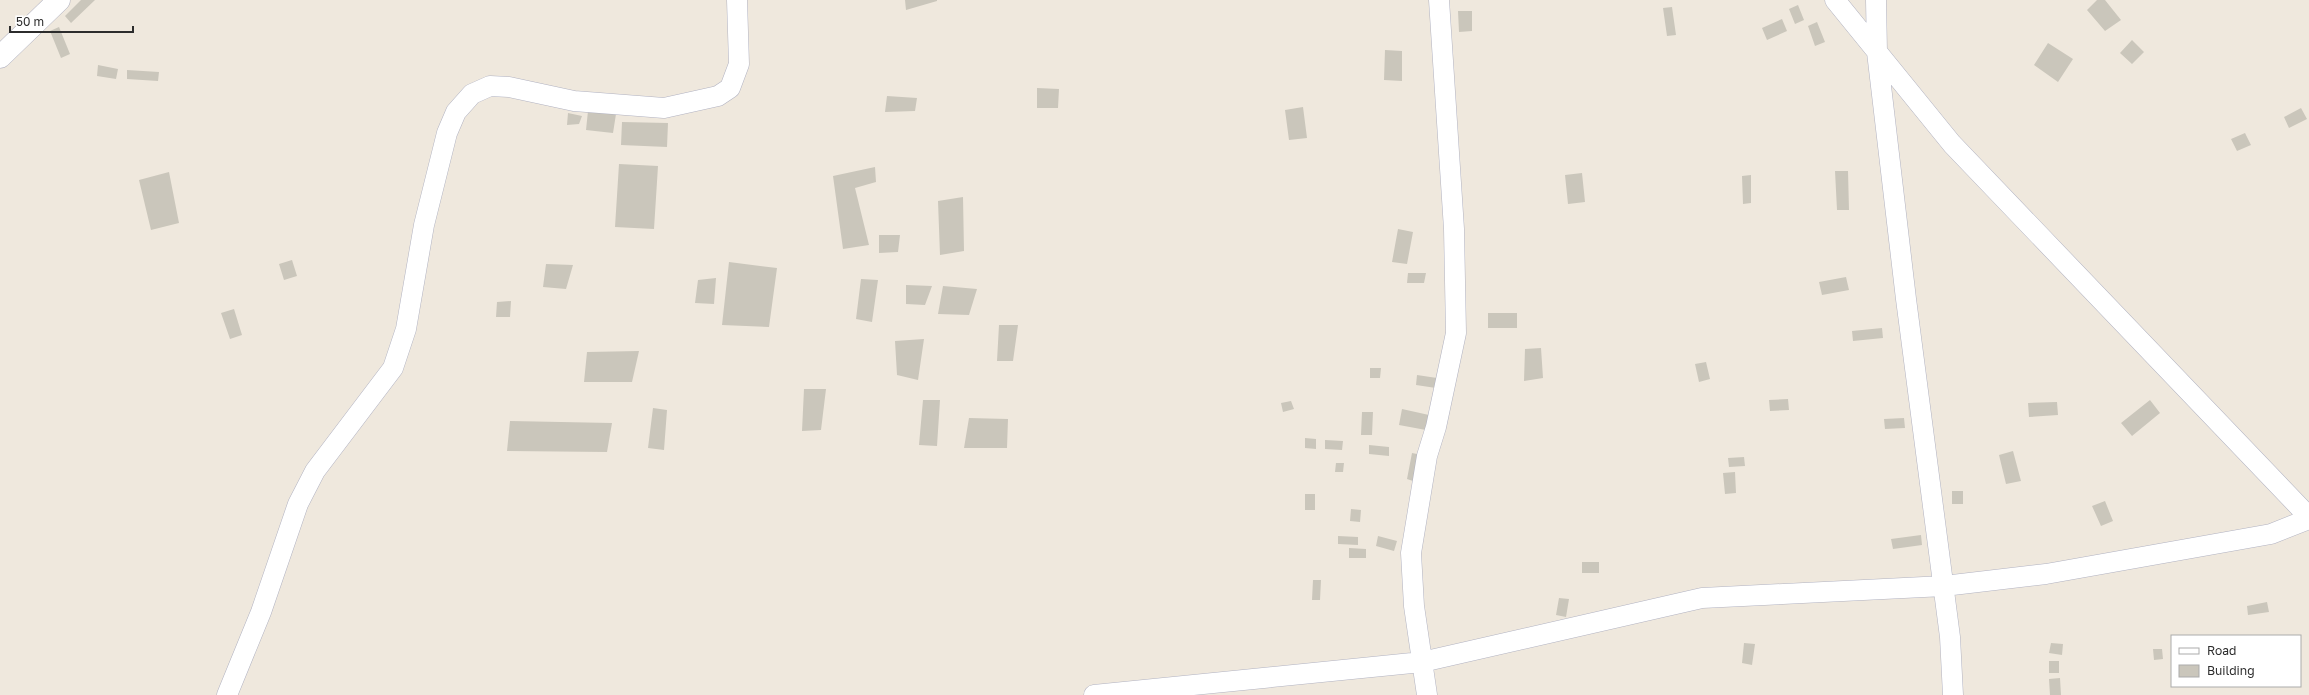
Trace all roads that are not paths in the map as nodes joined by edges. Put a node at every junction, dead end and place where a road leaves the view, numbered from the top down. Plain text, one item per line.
1 (737, 0) edge
2 (1439, 0) edge
3 (1835, 0) edge
4 (1876, 0) edge
5 (53, 3) edge
6 (1877, 52) junction
7 (0, 56) edge
8 (2309, 518) edge
9 (1944, 586) junction
10 (1422, 662) junction
11 (227, 695) edge
12 (1094, 695) edge
13 (1427, 695) edge
14 (1953, 695) edge

1 - 11 street
2 - 10 street
3 - 6 street
4 - 6 street
5 - 7 street
6 - 8 street
6 - 9 street
8 - 9 street
9 - 10 street
9 - 14 street
10 - 12 street
10 - 13 street

